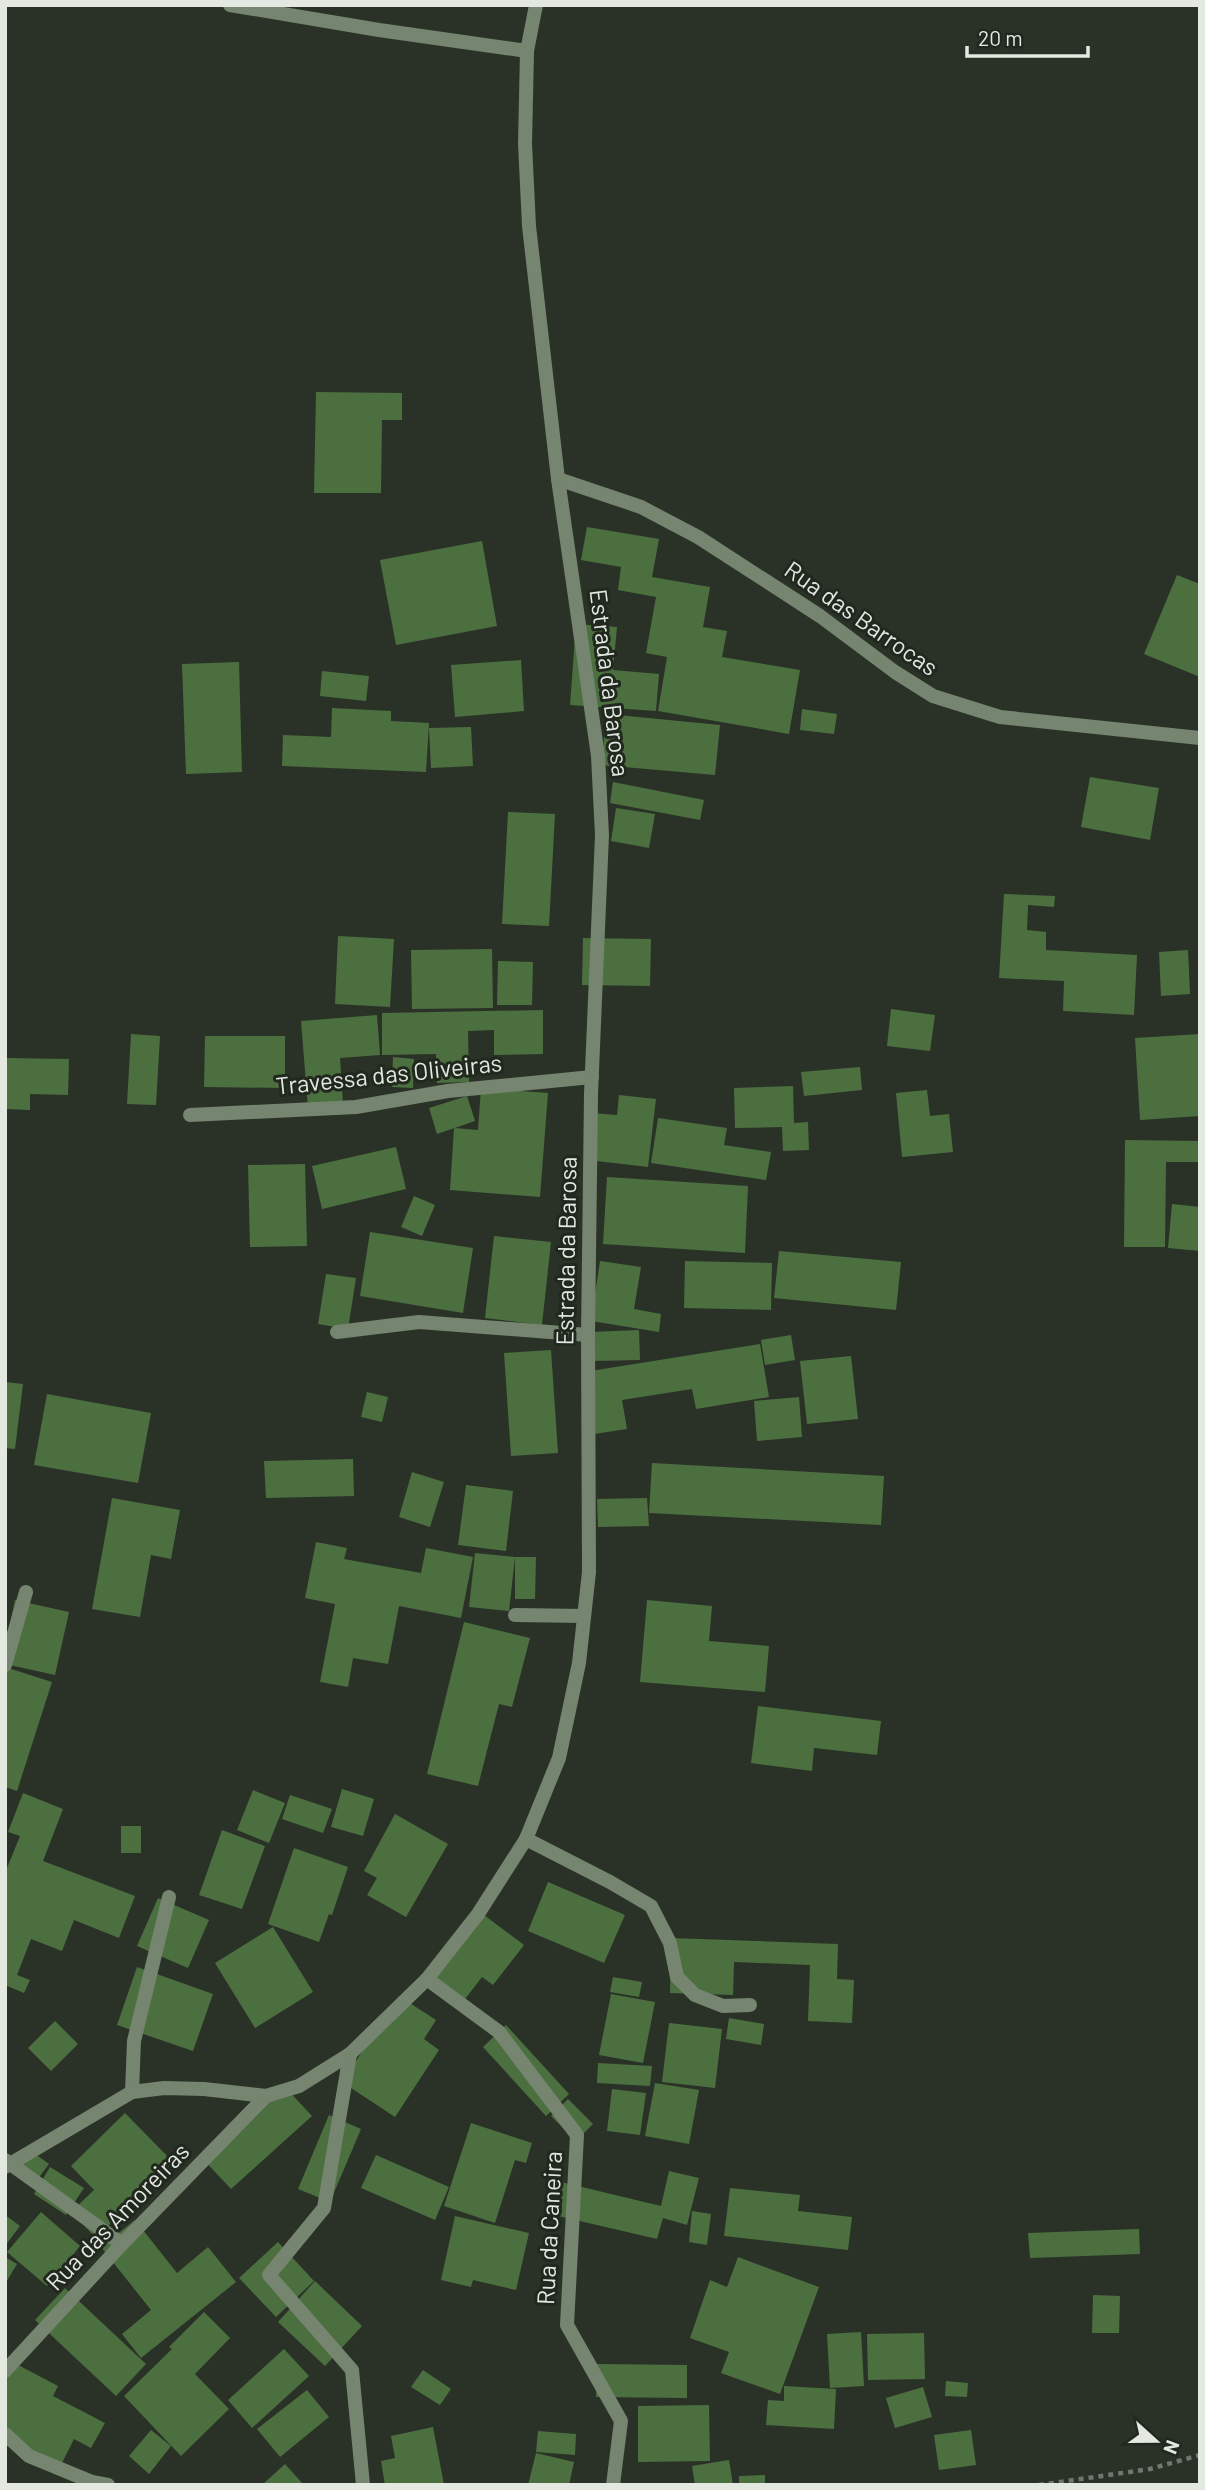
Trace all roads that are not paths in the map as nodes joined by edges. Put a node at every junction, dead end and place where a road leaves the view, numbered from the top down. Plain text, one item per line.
1 (230, 5) edge
2 (536, 5) edge
3 (527, 51) junction
4 (558, 479) junction
5 (1200, 738) edge
6 (592, 1077) junction
7 (190, 1115) dead end
8 (337, 1332) dead end
9 (588, 1335) junction
10 (26, 1592) dead end
11 (515, 1615) dead end
12 (584, 1616) junction
13 (5, 1665) edge
14 (526, 1839) junction
15 (169, 1897) dead end
16 (427, 1979) junction
17 (750, 2005) dead end
18 (350, 2054) junction
19 (132, 2092) junction
20 (266, 2096) junction
21 (7, 2164) edge
22 (122, 2244) junction
23 (5, 2371) edge
24 (5, 2434) edge
25 (108, 2485) edge
26 (363, 2485) edge
27 (613, 2485) edge

1 - 3 street
2 - 3 street, Estrada da Barosa
3 - 4 street, Estrada da Barosa
4 - 5 street, Rua das Barrocas
4 - 6 street, Estrada da Barosa
6 - 7 street, Travessa das Oliveiras
6 - 9 street, Estrada da Barosa
8 - 9 street
9 - 12 street, Estrada da Barosa
10 - 13 street
11 - 12 street
12 - 14 street, Estrada da Barosa
14 - 16 street, Estrada da Barosa
14 - 17 street
15 - 19 street
16 - 18 street, Estrada da Barosa
16 - 27 street, Rua da Caneira
18 - 20 street, Estrada da Barosa
18 - 26 street
19 - 20 street, Estrada da Barosa
19 - 21 street, Estrada da Barosa
20 - 22 street, Rua das Amoreiras
21 - 22 street
22 - 23 street, Rua das Amoreiras
24 - 25 street

